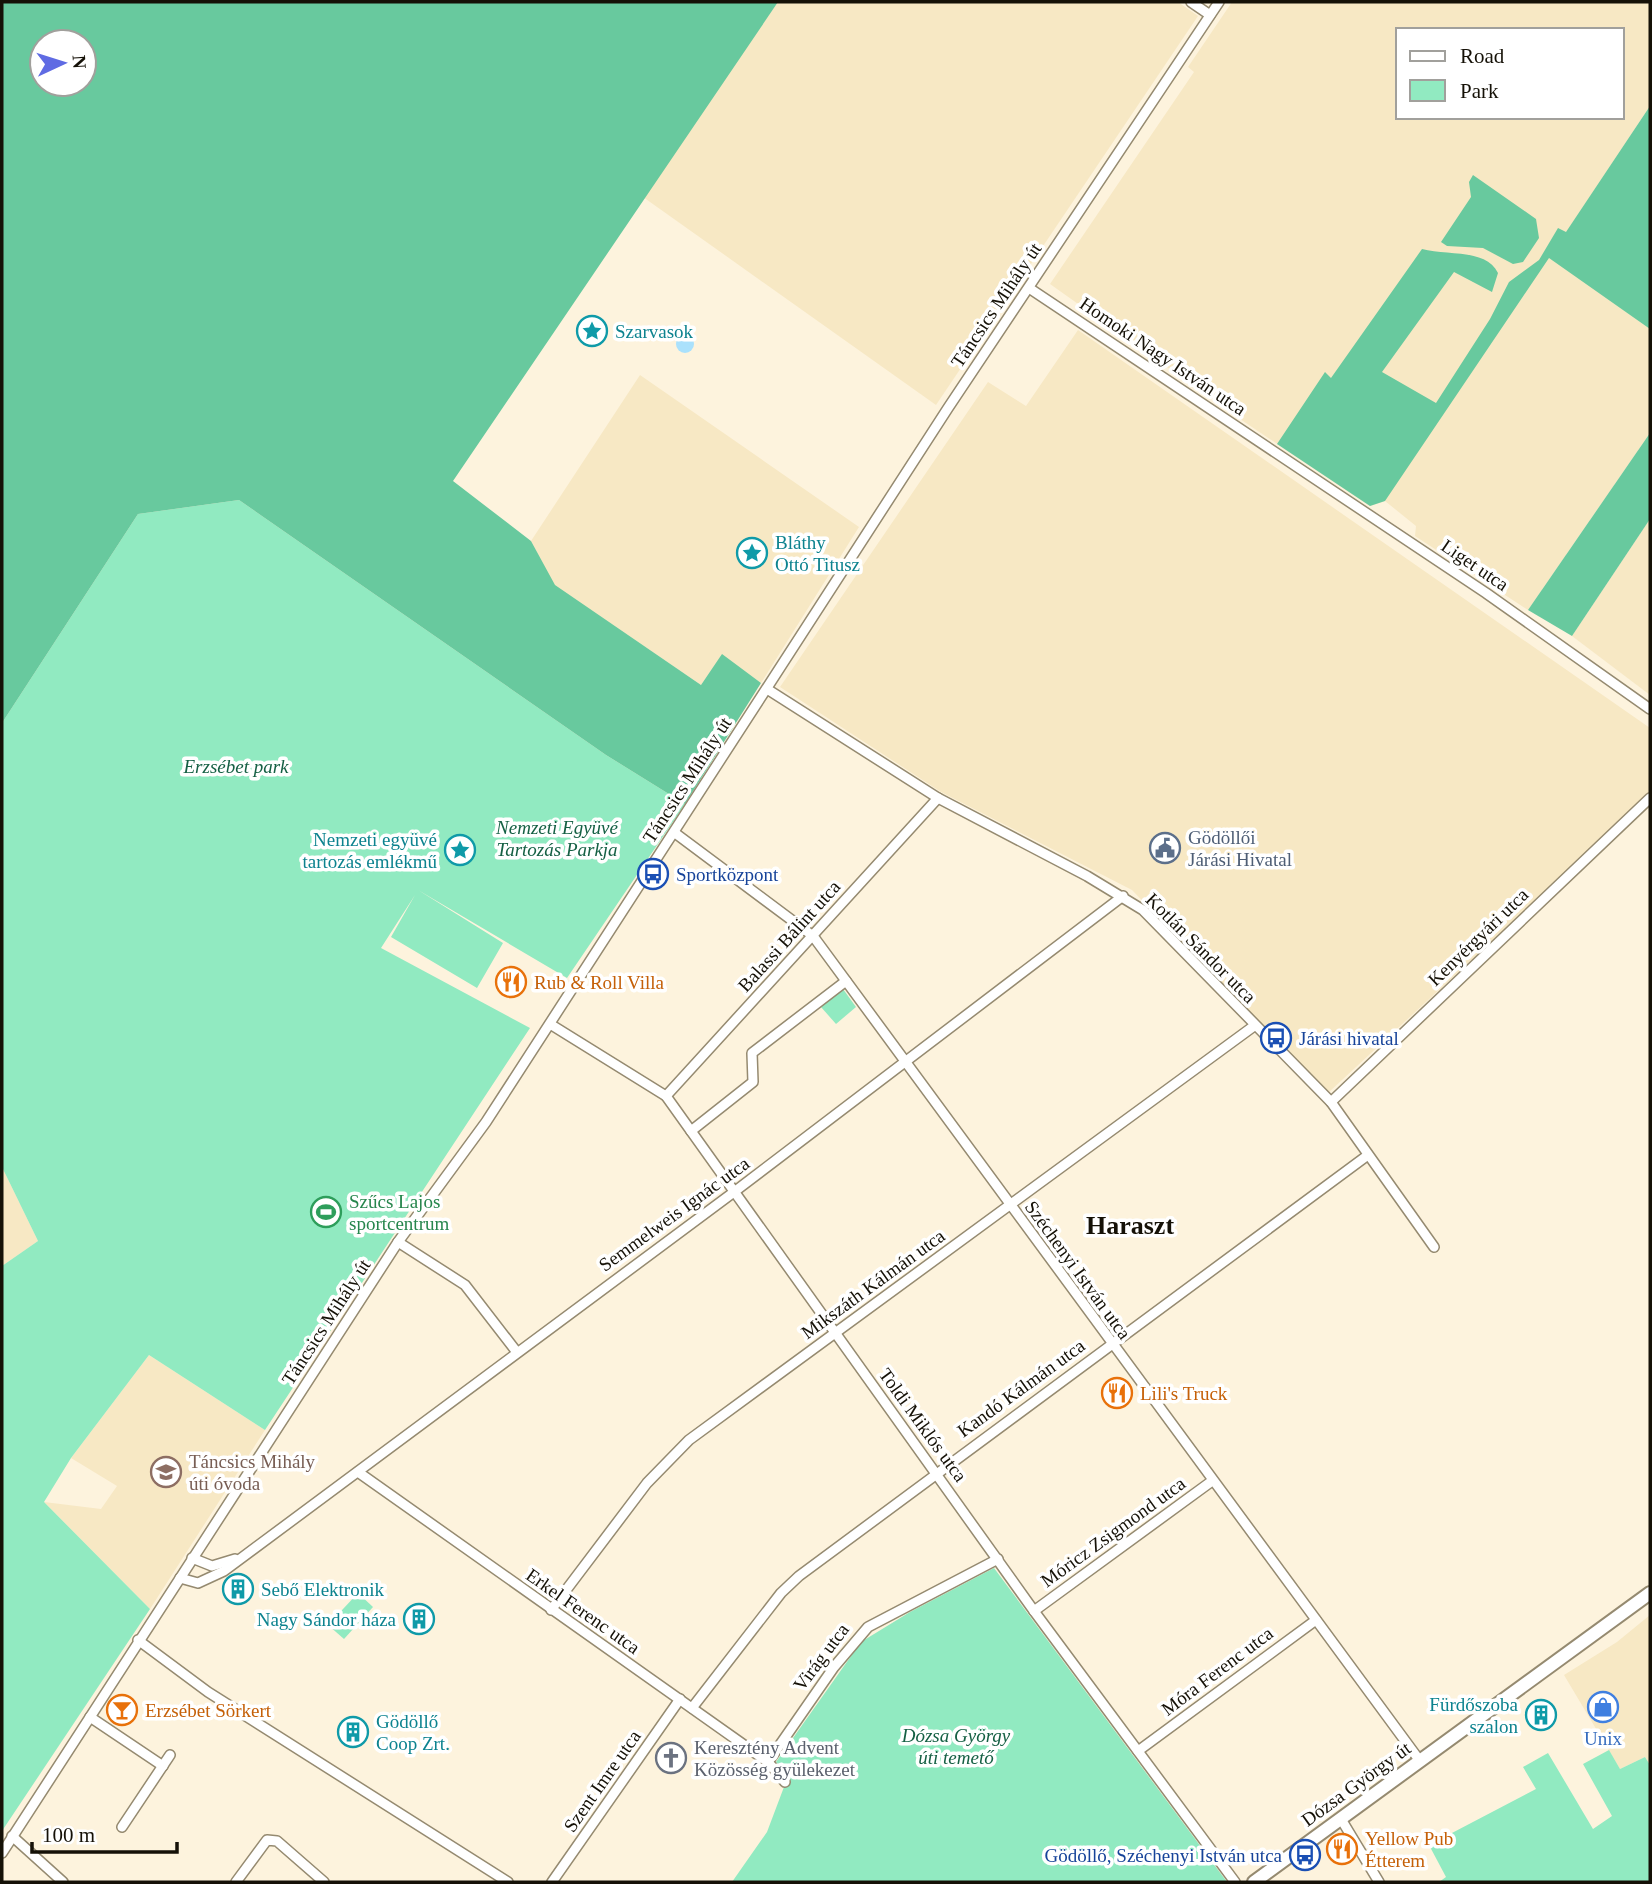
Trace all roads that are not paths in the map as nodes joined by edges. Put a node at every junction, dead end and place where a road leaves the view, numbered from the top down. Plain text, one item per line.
1 (1191, 2) edge
2 (1219, 2) edge
3 (1210, 15) junction
4 (1029, 288) junction
5 (1278, 454) joint
6 (767, 689) junction
7 (1650, 709) edge
8 (938, 798) junction
9 (1650, 798) edge
10 (675, 833) junction
11 (1124, 896) junction
12 (813, 936) junction
13 (846, 981) junction
14 (550, 1024) junction
15 (1254, 1026) junction
16 (904, 1062) junction
17 (666, 1096) junction
18 (1331, 1101) junction
19 (691, 1131) junction
20 (1368, 1155) junction
21 (734, 1192) junction
22 (1010, 1206) junction
23 (398, 1242) junction
24 (1434, 1247) dead end
25 (834, 1334) junction
26 (1111, 1345) junction
27 (516, 1351) junction
28 (358, 1472) junction
29 (936, 1472) junction
30 (1212, 1481) junction
31 (243, 1556) junction
32 (192, 1558) junction
33 (998, 1559) junction
34 (180, 1578) junction
35 (1650, 1593) edge
36 (551, 1610) junction
37 (1034, 1611) junction
38 (1316, 1620) junction
39 (138, 1640) junction
40 (680, 1699) junction
41 (692, 1708) junction
42 (90, 1717) junction
43 (1138, 1751) junction
44 (170, 1755) dead end
45 (1420, 1761) junction
46 (768, 1762) junction
47 (163, 1766) junction
48 (785, 1782) dead end
49 (1341, 1819) junction
50 (122, 1827) dead end
51 (12, 1836) junction
52 (2, 1853) edge
53 (63, 1882) edge
54 (236, 1882) edge
55 (324, 1882) edge
56 (508, 1882) edge
57 (552, 1882) edge
58 (1235, 1882) edge
59 (1254, 1882) edge
60 (1379, 1882) edge

1 - 3 street
2 - 3 street, Táncsics Mihály út
3 - 4 street, Táncsics Mihály út
4 - 5 street, Homoki Nagy István utca
4 - 6 street, Táncsics Mihály út
5 - 7 street, Liget utca
6 - 8 street, Kotlán Sándor utca
6 - 10 street, Táncsics Mihály út
8 - 11 street, Kotlán Sándor utca
8 - 12 street, Balassi Bálint utca
9 - 18 street, Kenyérgyári utca
10 - 12 street, Széchenyi István utca
10 - 14 street, Táncsics Mihály út
11 - 15 street, Kotlán Sándor utca
11 - 16 street, Semmelweis Ignác utca
12 - 13 street, Széchenyi István utca
12 - 17 street, Balassi Bálint utca
13 - 16 street, Széchenyi István utca
13 - 19 street
14 - 17 street, Toldi Miklós utca
14 - 23 street, Táncsics Mihály út
15 - 18 street, Kotlán Sándor utca
15 - 22 street, Mikszáth Kálmán utca
16 - 21 street, Semmelweis Ignác utca
16 - 22 street, Széchenyi István utca
17 - 19 street, Toldi Miklós utca
18 - 20 street, Kotlán Sándor utca
19 - 21 street, Toldi Miklós utca
20 - 24 street, Kotlán Sándor utca
20 - 26 street, Kandó Kálmán utca
21 - 25 street, Toldi Miklós utca
21 - 27 street, Semmelweis Ignác utca
22 - 25 street, Mikszáth Kálmán utca
22 - 26 street, Széchenyi István utca
23 - 27 street
23 - 32 street, Táncsics Mihály út
25 - 29 street, Toldi Miklós utca
25 - 36 street, Mikszáth Kálmán utca
26 - 29 street, Kandó Kálmán utca
26 - 30 street, Széchenyi István utca
27 - 28 street, Semmelweis Ignác utca
28 - 31 street, Semmelweis Ignác utca
28 - 36 street, Erkel Ferenc utca
29 - 33 street, Toldi Miklós utca
29 - 41 street, Kandó Kálmán utca
30 - 37 street, Móricz Zsigmond utca
30 - 38 street, Széchenyi István utca
31 - 32 street, Semmelweis Ignác utca
31 - 34 street, Semmelweis Ignác utca
32 - 34 street, Táncsics Mihály út
33 - 37 street, Toldi Miklós utca
33 - 46 street, Virág utca
34 - 39 street, Táncsics Mihály út
35 - 45 main road, Dózsa György út
36 - 40 street, Erkel Ferenc utca
37 - 43 street, Toldi Miklós utca
38 - 43 street, Móra Ferenc utca
38 - 45 street, Széchenyi István utca
39 - 42 street, Táncsics Mihály út
39 - 56 street
40 - 41 street, Erkel Ferenc utca
40 - 57 street, Szent Imre utca
41 - 46 street, Erkel Ferenc utca
42 - 47 street
42 - 51 street, Táncsics Mihály út
43 - 58 street, Toldi Miklós utca
44 - 47 street
45 - 49 main road, Dózsa György út
46 - 48 street, Erkel Ferenc utca
47 - 50 street
49 - 59 main road, Dózsa György út
49 - 60 street
51 - 52 street, Táncsics Mihály út
51 - 53 street
54 - 55 street

